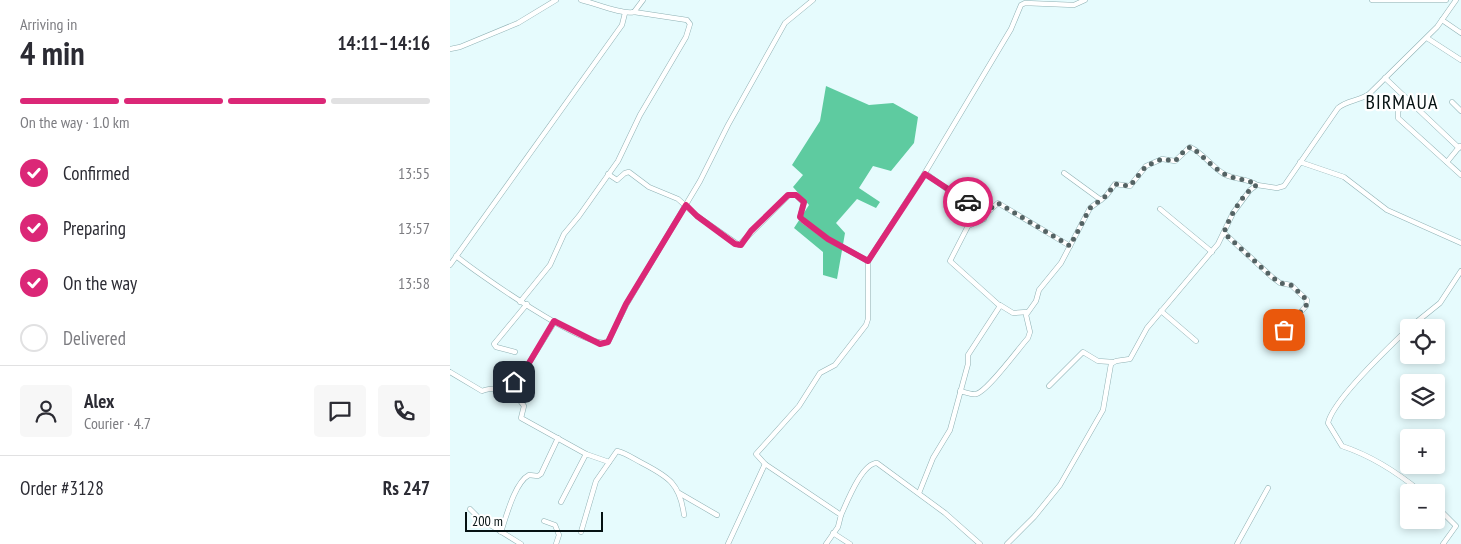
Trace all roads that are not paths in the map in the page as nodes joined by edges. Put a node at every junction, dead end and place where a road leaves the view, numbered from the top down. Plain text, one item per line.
1 (556, 0) edge
2 (581, 0) edge
3 (643, 0) edge
4 (813, 0) edge
5 (1085, 0) edge
6 (1372, 0) edge
7 (1446, 0) edge
8 (1456, 0) edge
9 (634, 12) junction
10 (625, 14) junction
11 (1442, 20) junction
12 (1461, 33) edge
13 (1426, 38) junction
14 (450, 49) edge
15 (1461, 60) edge
16 (1385, 78) junction
17 (1408, 100) junction
18 (1452, 102) dead end
19 (1461, 111) edge
20 (1460, 146) edge
21 (1300, 162) junction
22 (1447, 162) junction
23 (1064, 173) dead end
24 (608, 174) junction
25 (925, 174) junction
26 (1461, 175) edge
27 (1257, 185) junction
28 (1100, 200) junction
29 (686, 205) junction
30 (1160, 209) dead end
31 (987, 211) junction
32 (1224, 233) junction
33 (1461, 243) edge
34 (1070, 246) junction
35 (1212, 252) junction
36 (456, 256) junction
37 (868, 261) junction
38 (450, 265) edge
39 (1461, 271) edge
40 (520, 302) junction
41 (527, 304) junction
42 (1000, 305) junction
43 (1161, 311) junction
44 (1027, 312) junction
45 (1420, 319) edge
46 (554, 321) junction
47 (1299, 336) dead end
48 (1400, 337) edge
49 (1196, 341) dead end
50 (515, 352) dead end
51 (1113, 362) junction
52 (450, 372) edge
53 (1049, 386) dead end
54 (512, 388) junction
55 (960, 391) junction
56 (558, 438) junction
57 (586, 454) junction
58 (609, 462) junction
59 (765, 464) junction
60 (1411, 484) edge
61 (1268, 488) dead end
62 (678, 492) junction
63 (919, 493) junction
64 (561, 502) dead end
65 (470, 509) dead end
66 (1445, 514) edge
67 (717, 515) dead end
68 (841, 515) junction
69 (684, 516) dead end
70 (544, 521) dead end
71 (1456, 528) junction
72 (1461, 530) edge
73 (501, 532) junction
74 (582, 532) dead end
75 (833, 533) junction
76 (521, 544) edge
77 (556, 544) edge
78 (728, 544) edge
79 (826, 544) edge
80 (850, 544) edge
81 (980, 544) edge
82 (1007, 544) edge
83 (1237, 544) edge
84 (1443, 544) edge

1 - 14 street
2 - 10 street
3 - 9 street
4 - 29 street
5 - 25 street
6 - 7 street
8 - 11 street
9 - 10 street
9 - 24 street
10 - 36 street
11 - 12 street
11 - 13 street
13 - 15 street
13 - 16 street
16 - 17 street
16 - 21 street
17 - 20 street
17 - 22 street
18 - 19 street
20 - 22 street
21 - 27 street
21 - 33 street
22 - 26 street
23 - 28 street
24 - 29 street
24 - 40 street
25 - 31 street
25 - 37 street
27 - 28 street
27 - 32 street
28 - 34 street
29 - 37 street
29 - 46 street
30 - 35 street
31 - 34 street
31 - 42 street
32 - 35 street
32 - 47 street
34 - 44 street
35 - 43 street
36 - 38 street
36 - 40 street
37 - 59 street
39 - 45 street
40 - 41 street
41 - 46 street
41 - 50 street
42 - 44 street
42 - 55 street
43 - 49 street
43 - 51 street
44 - 55 street
46 - 54 street
48 - 60 street
51 - 53 street
51 - 82 street
52 - 54 street
54 - 56 street
55 - 63 street
56 - 57 street
56 - 73 street
57 - 58 street
57 - 64 street
58 - 62 street
58 - 74 street
59 - 68 street
59 - 78 street
61 - 83 street
62 - 67 street
62 - 69 street
63 - 68 street
63 - 81 street
65 - 73 street
66 - 71 street
68 - 75 street
70 - 77 street
71 - 72 street
71 - 84 street
73 - 76 street
75 - 79 street
75 - 80 street

